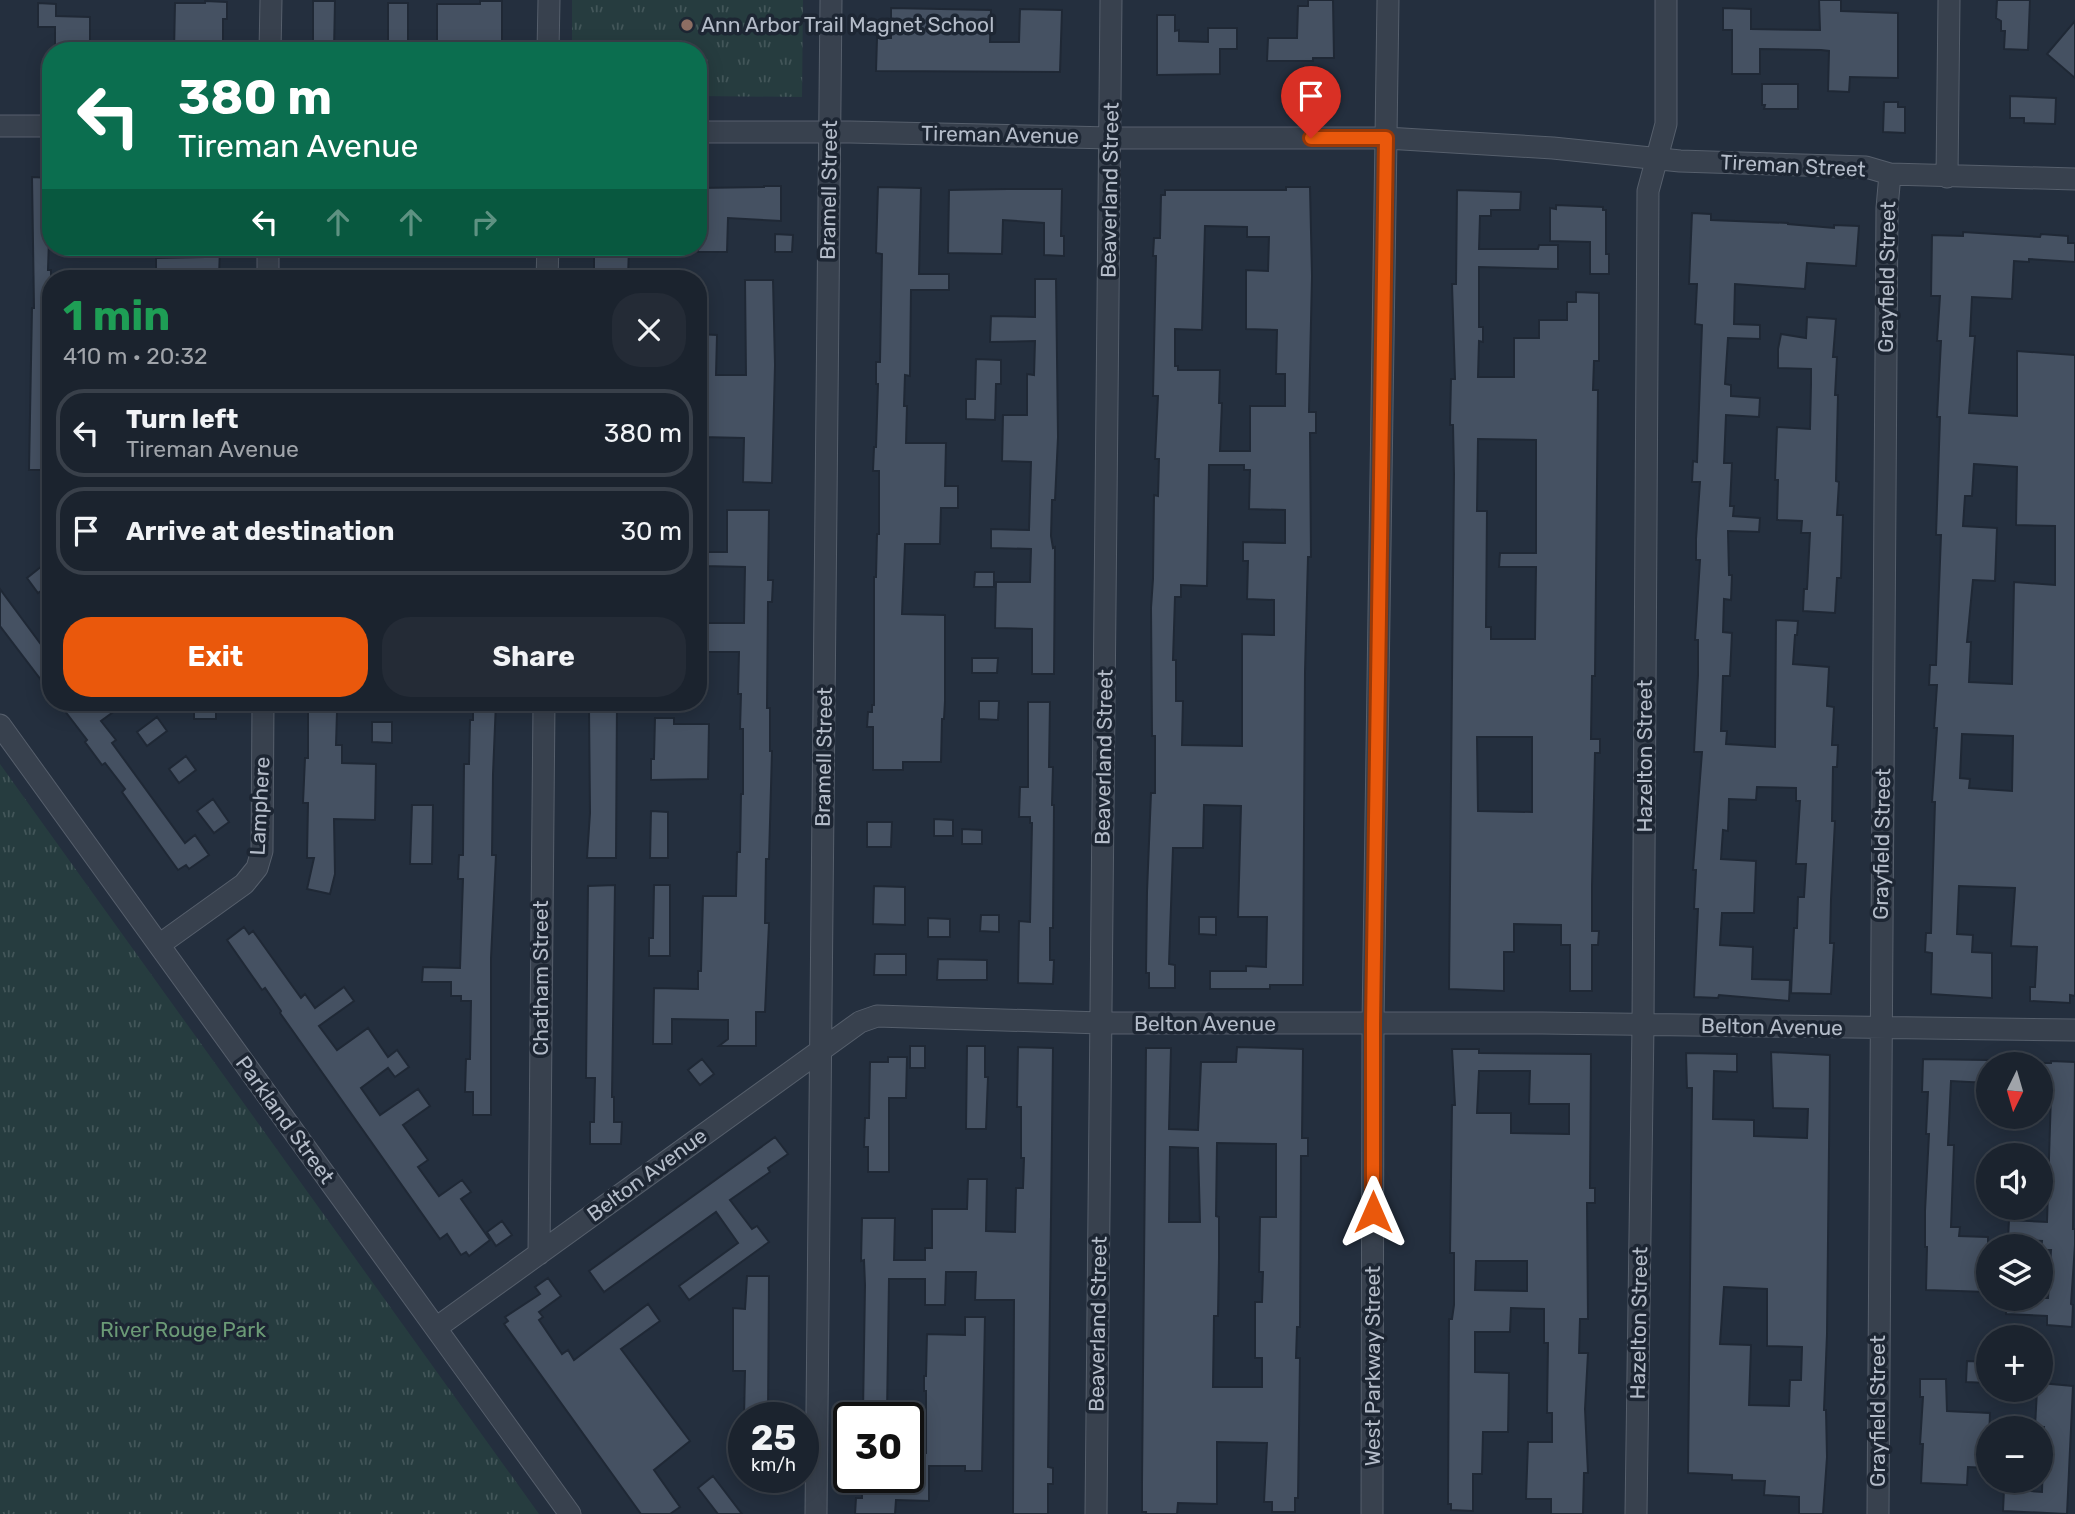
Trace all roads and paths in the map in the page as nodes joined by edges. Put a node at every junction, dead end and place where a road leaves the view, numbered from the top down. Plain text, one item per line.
1 (271, 0) edge
2 (549, 0) edge
3 (831, 0) edge
4 (1111, 0) edge
5 (1388, 0) edge
6 (1666, 0) edge
7 (1949, 0) edge
8 (270, 42) edge
9 (548, 42) edge
10 (0, 126) edge
11 (42, 126) edge
12 (707, 132) edge
13 (830, 132) junction
14 (1110, 138) junction
15 (1386, 138) junction
16 (1553, 148) joint
17 (1657, 159) junction
18 (1890, 174) junction
19 (1947, 177) junction
20 (2075, 179) edge
21 (263, 711) edge
22 (544, 711) edge
23 (0, 726) edge
24 (159, 945) junction
25 (1101, 1023) junction
26 (1373, 1024) junction
27 (1643, 1025) junction
28 (1880, 1029) junction
29 (2075, 1030) edge
30 (821, 1051) junction
31 (539, 1254) junction
32 (436, 1328) junction
33 (570, 1514) edge
34 (816, 1514) edge
35 (1096, 1514) edge
36 (1372, 1514) edge
37 (1636, 1514) edge
38 (1878, 1514) edge

1 - 8 street
2 - 9 street
3 - 13 street, Bramell Street
4 - 14 street, Beaverland Street
5 - 15 street, West Parkway Street
6 - 17 street, Hazelton Street
7 - 19 street
10 - 11 street
12 - 13 street, Tireman Avenue
13 - 14 street, Tireman Avenue
13 - 30 street, Bramell Street
14 - 15 street, Tireman Avenue
14 - 25 street, Beaverland Street
15 - 16 street, Tireman Avenue
15 - 26 street, West Parkway Street
16 - 17 street, Tireman Street
17 - 18 street, Tireman Street
17 - 27 street, Hazelton Street
18 - 19 street, Tireman Street
18 - 28 street, Grayfield Street
19 - 20 street, Tireman Street
21 - 24 street, Lamphere
22 - 31 street, Chatham Street
23 - 24 street, Parkland Street
24 - 32 street, Parkland Street
25 - 26 street, Belton Avenue
25 - 30 street, Belton Avenue
25 - 35 street, Beaverland Street
26 - 27 street, Belton Avenue
26 - 36 street, West Parkway Street
27 - 28 street, Belton Avenue
27 - 37 street, Hazelton Street
28 - 29 street, Belton Avenue
28 - 38 street, Grayfield Street
30 - 31 street, Belton Avenue
30 - 34 street, Bramell Street
31 - 32 street, Belton Avenue
32 - 33 street, Parkland Street

